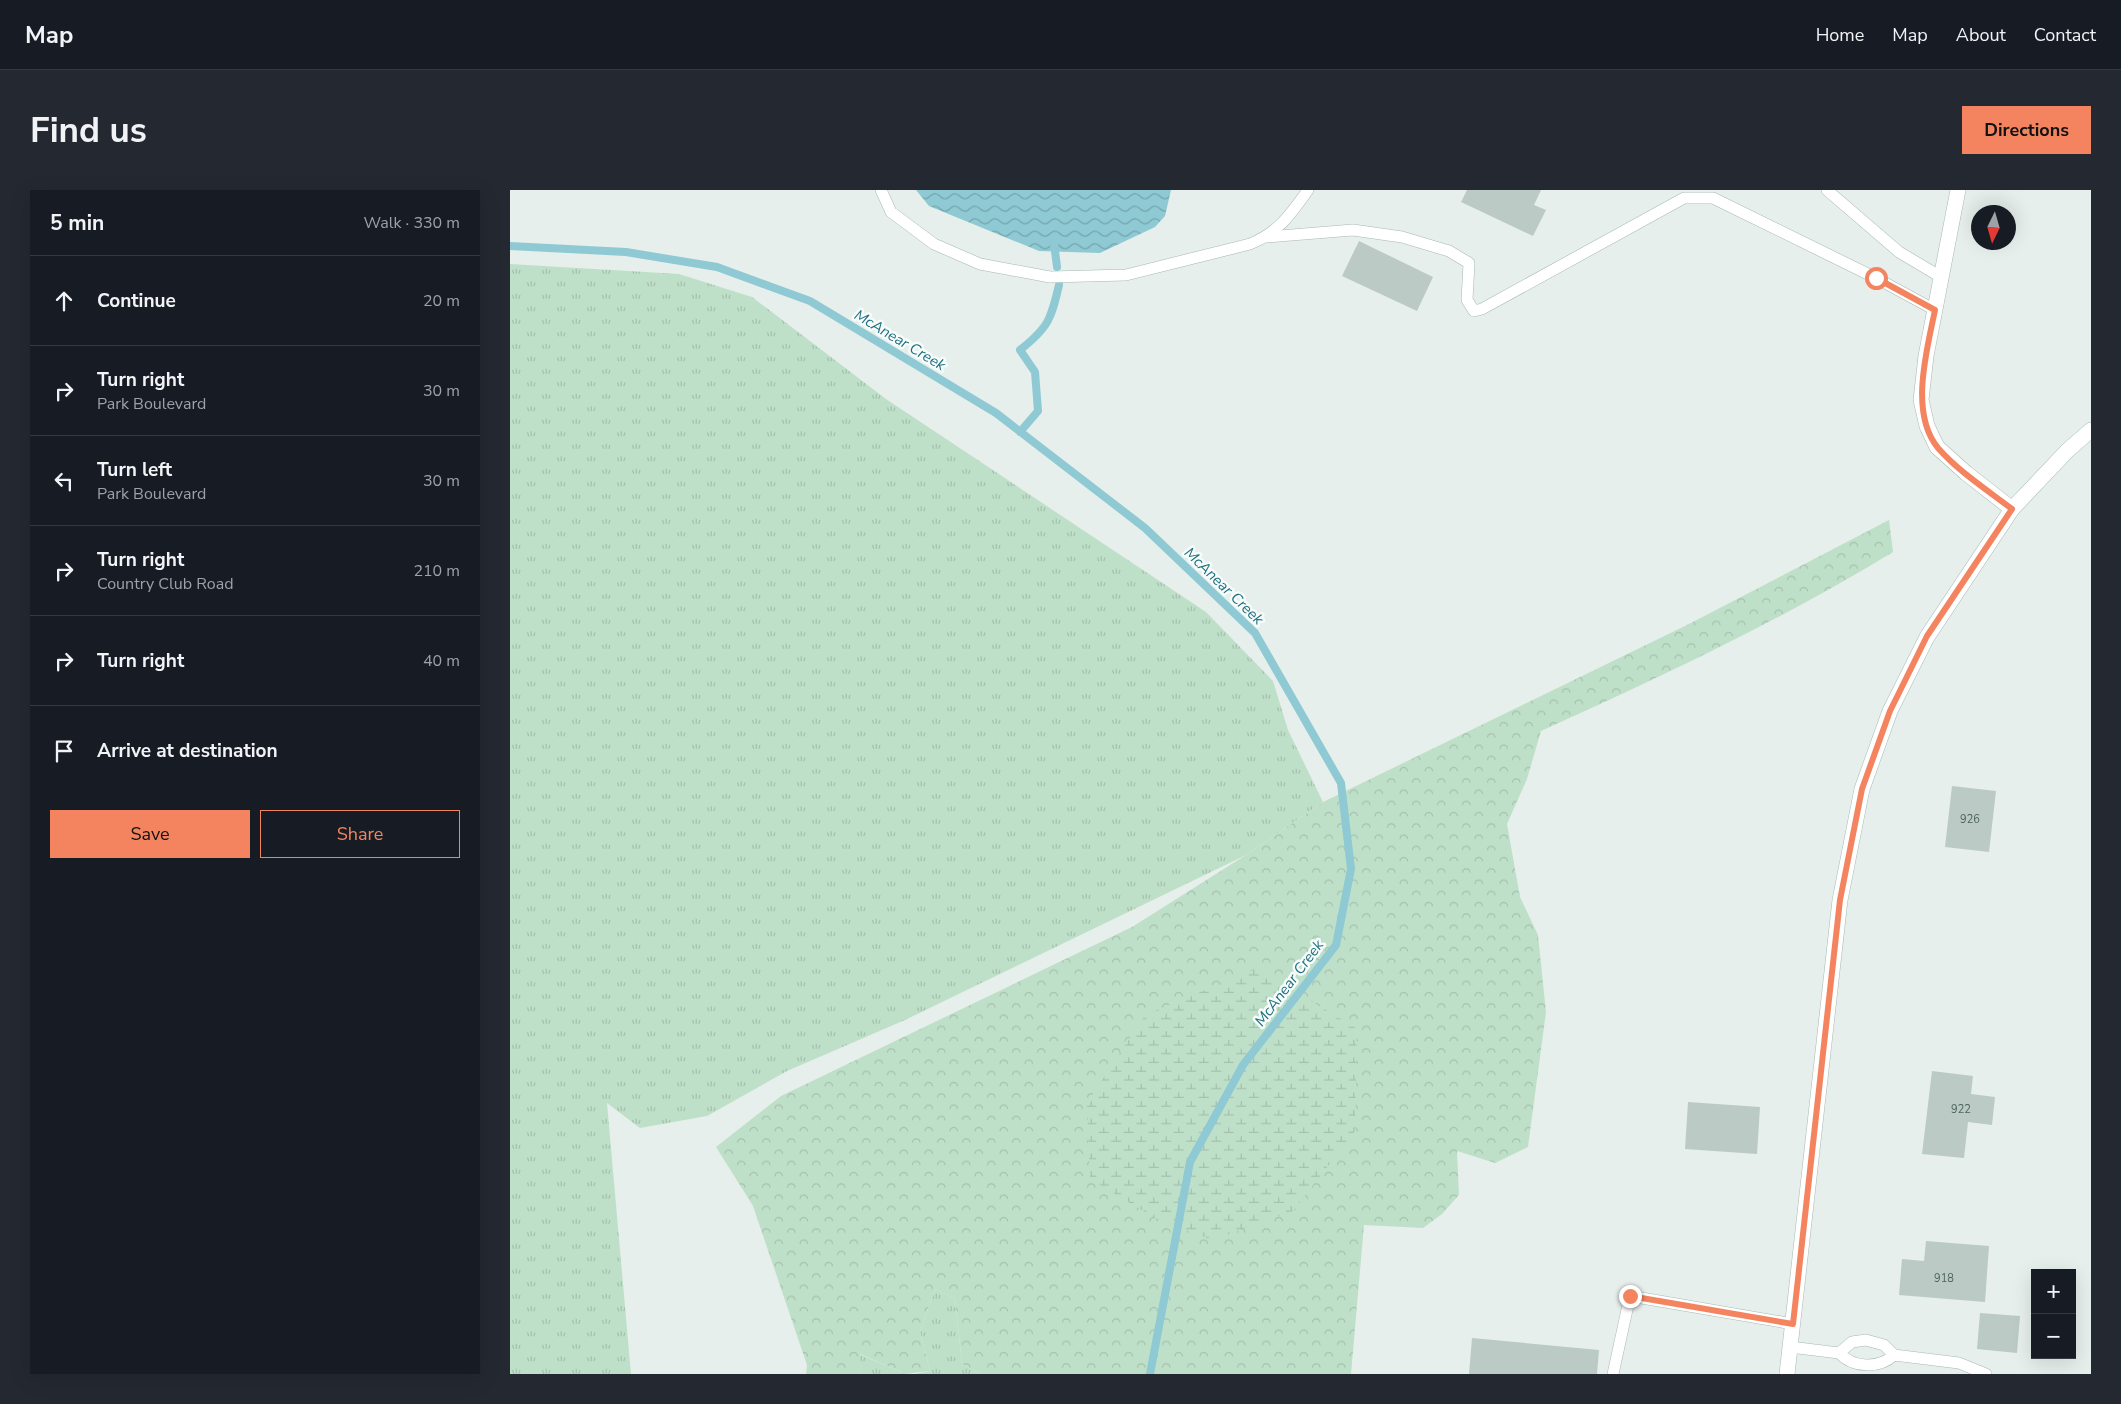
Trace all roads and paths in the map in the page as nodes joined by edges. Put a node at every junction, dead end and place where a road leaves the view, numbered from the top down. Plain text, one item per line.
1 (881, 190) edge
2 (1308, 190) edge
3 (1827, 190) edge
4 (1958, 190) edge
5 (1267, 237) junction
6 (1941, 277) junction
7 (1935, 310) junction
8 (2091, 430) edge
9 (2012, 509) junction
10 (1793, 1324) junction
11 (1790, 1346) junction
12 (1840, 1353) junction
13 (1894, 1355) junction
14 (1613, 1374) edge
15 (1788, 1374) edge
16 (1986, 1374) edge

1 - 5 lane
2 - 5 lane
3 - 6 lane
4 - 6 main road
5 - 7 lane
6 - 7 main road
7 - 9 main road
8 - 9 main road
9 - 10 main road
10 - 11 main road
10 - 14 lane
11 - 12 lane
11 - 15 main road
12 - 13 lane
12 - 13 lane
13 - 16 lane

